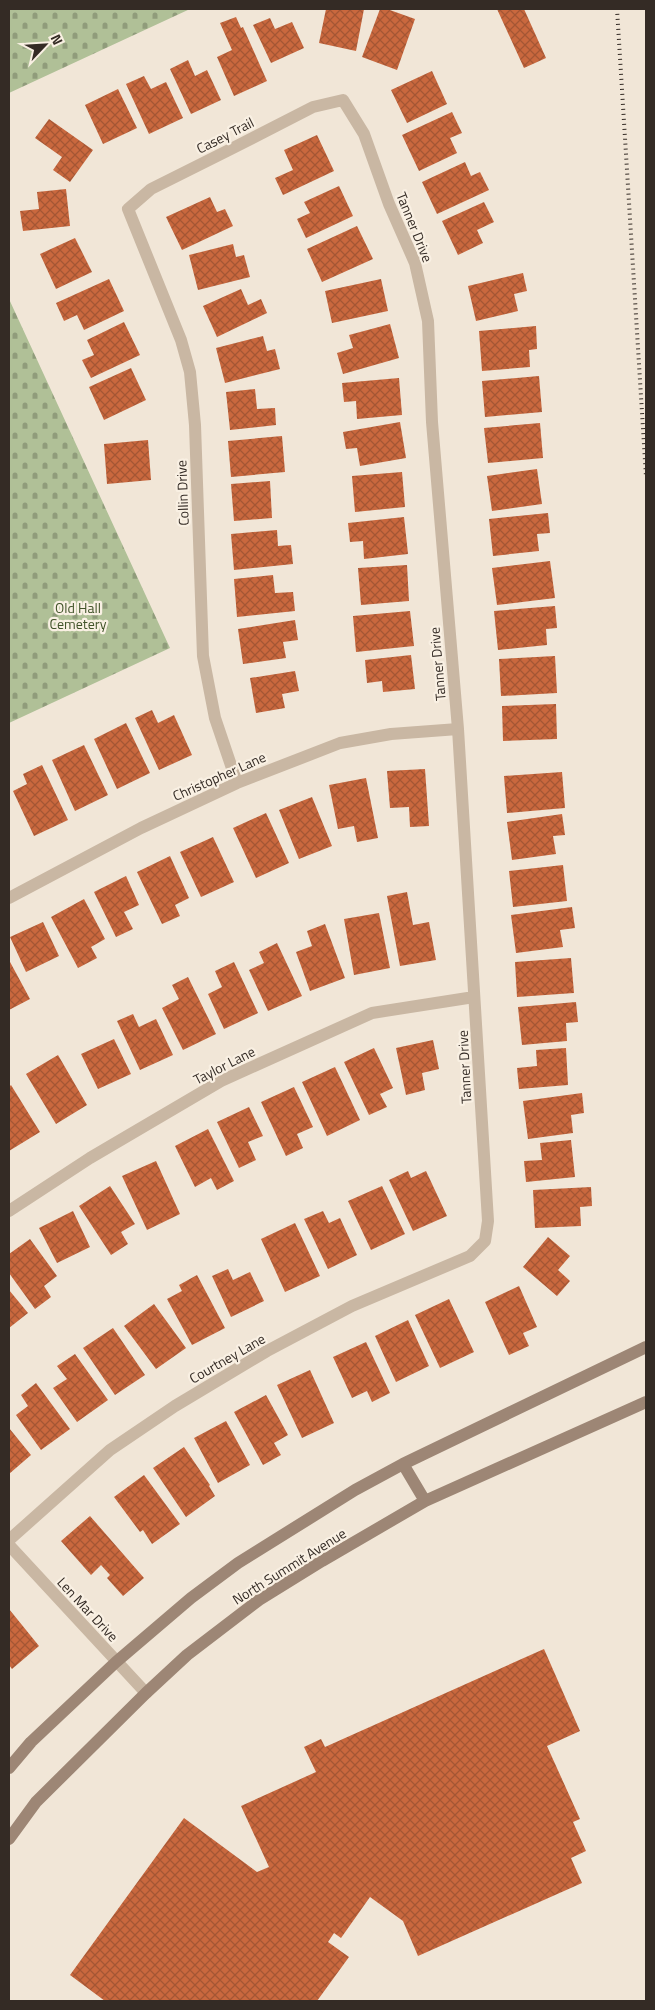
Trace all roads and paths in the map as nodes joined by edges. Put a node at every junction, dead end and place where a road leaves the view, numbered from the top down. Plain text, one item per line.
1 (343, 100) joint
2 (128, 209) joint
3 (458, 729) junction
4 (237, 783) junction
5 (9, 898) edge
6 (474, 997) junction
7 (9, 1211) edge
8 (485, 1241) joint
9 (646, 1348) edge
10 (646, 1402) edge
11 (402, 1464) junction
12 (425, 1501) junction
13 (9, 1540) edge
14 (9, 1545) edge
15 (116, 1662) junction
16 (146, 1694) junction
17 (9, 1768) edge
18 (9, 1839) edge

1 - 2 street, Casey Trail
1 - 3 street, Tanner Drive
2 - 4 street, Collin Drive
3 - 4 street, Christopher Lane
3 - 6 street, Tanner Drive
4 - 5 street, Christopher Lane
6 - 7 street, Taylor Lane
6 - 8 street, Tanner Drive
8 - 13 street, Courtney Lane
9 - 11 main road, North Summit Avenue
10 - 12 main road, North Summit Avenue
11 - 12 main road
11 - 15 main road, North Summit Avenue
12 - 16 main road, North Summit Avenue
14 - 15 street, Len Mar Drive
15 - 16 street, Len Mar Drive
15 - 17 main road, North Summit Avenue
16 - 18 main road, North Summit Avenue

